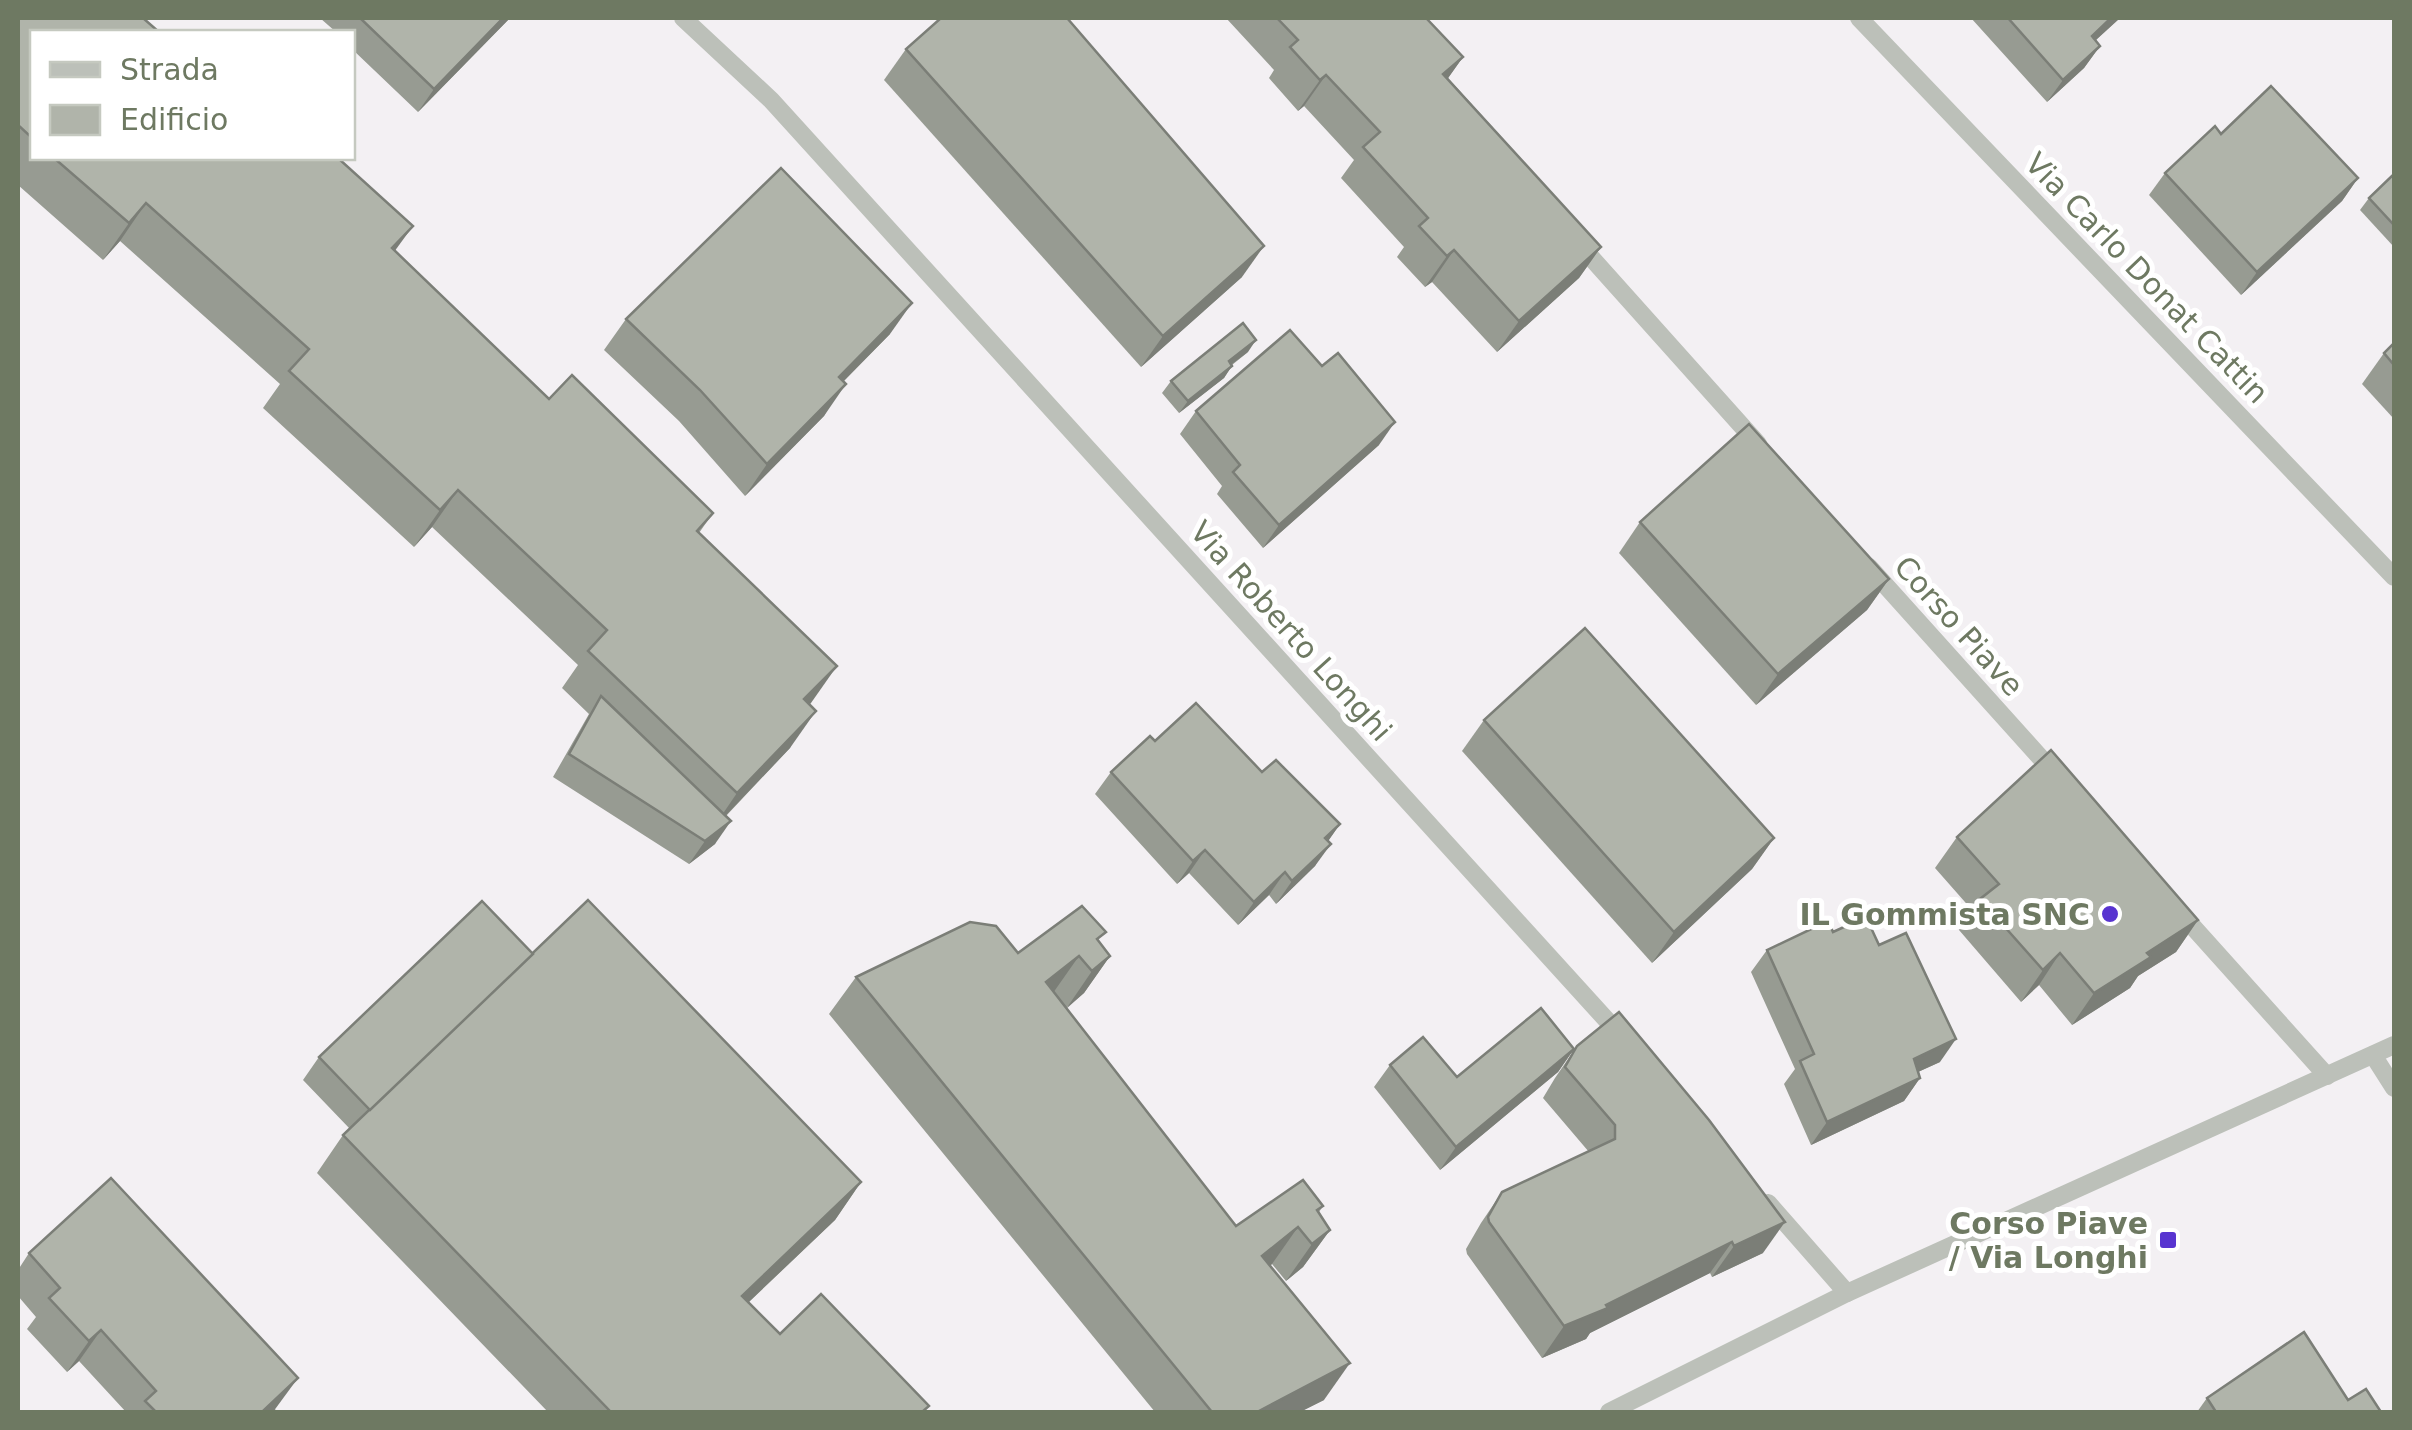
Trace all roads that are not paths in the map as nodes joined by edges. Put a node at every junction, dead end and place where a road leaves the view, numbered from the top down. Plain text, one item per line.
1 (683, 18) edge
2 (1859, 18) edge
3 (1562, 225) edge
4 (1773, 460) edge
5 (1852, 548) edge
6 (2394, 577) edge
7 (2063, 783) edge
8 (2169, 900) edge
9 (2394, 1045) edge
10 (1638, 1055) edge
11 (2373, 1055) junction
12 (2327, 1076) junction
13 (2394, 1088) edge
14 (1756, 1189) edge
15 (1847, 1293) junction
16 (1609, 1412) edge

1 - 10 street, Via Roberto Longhi
2 - 6 street, Via Carlo Donat Cattin
3 - 4 street
5 - 7 street, Corso Piave
8 - 12 street
9 - 11 street
11 - 12 street
11 - 13 street
12 - 15 street
14 - 15 street
15 - 16 street

